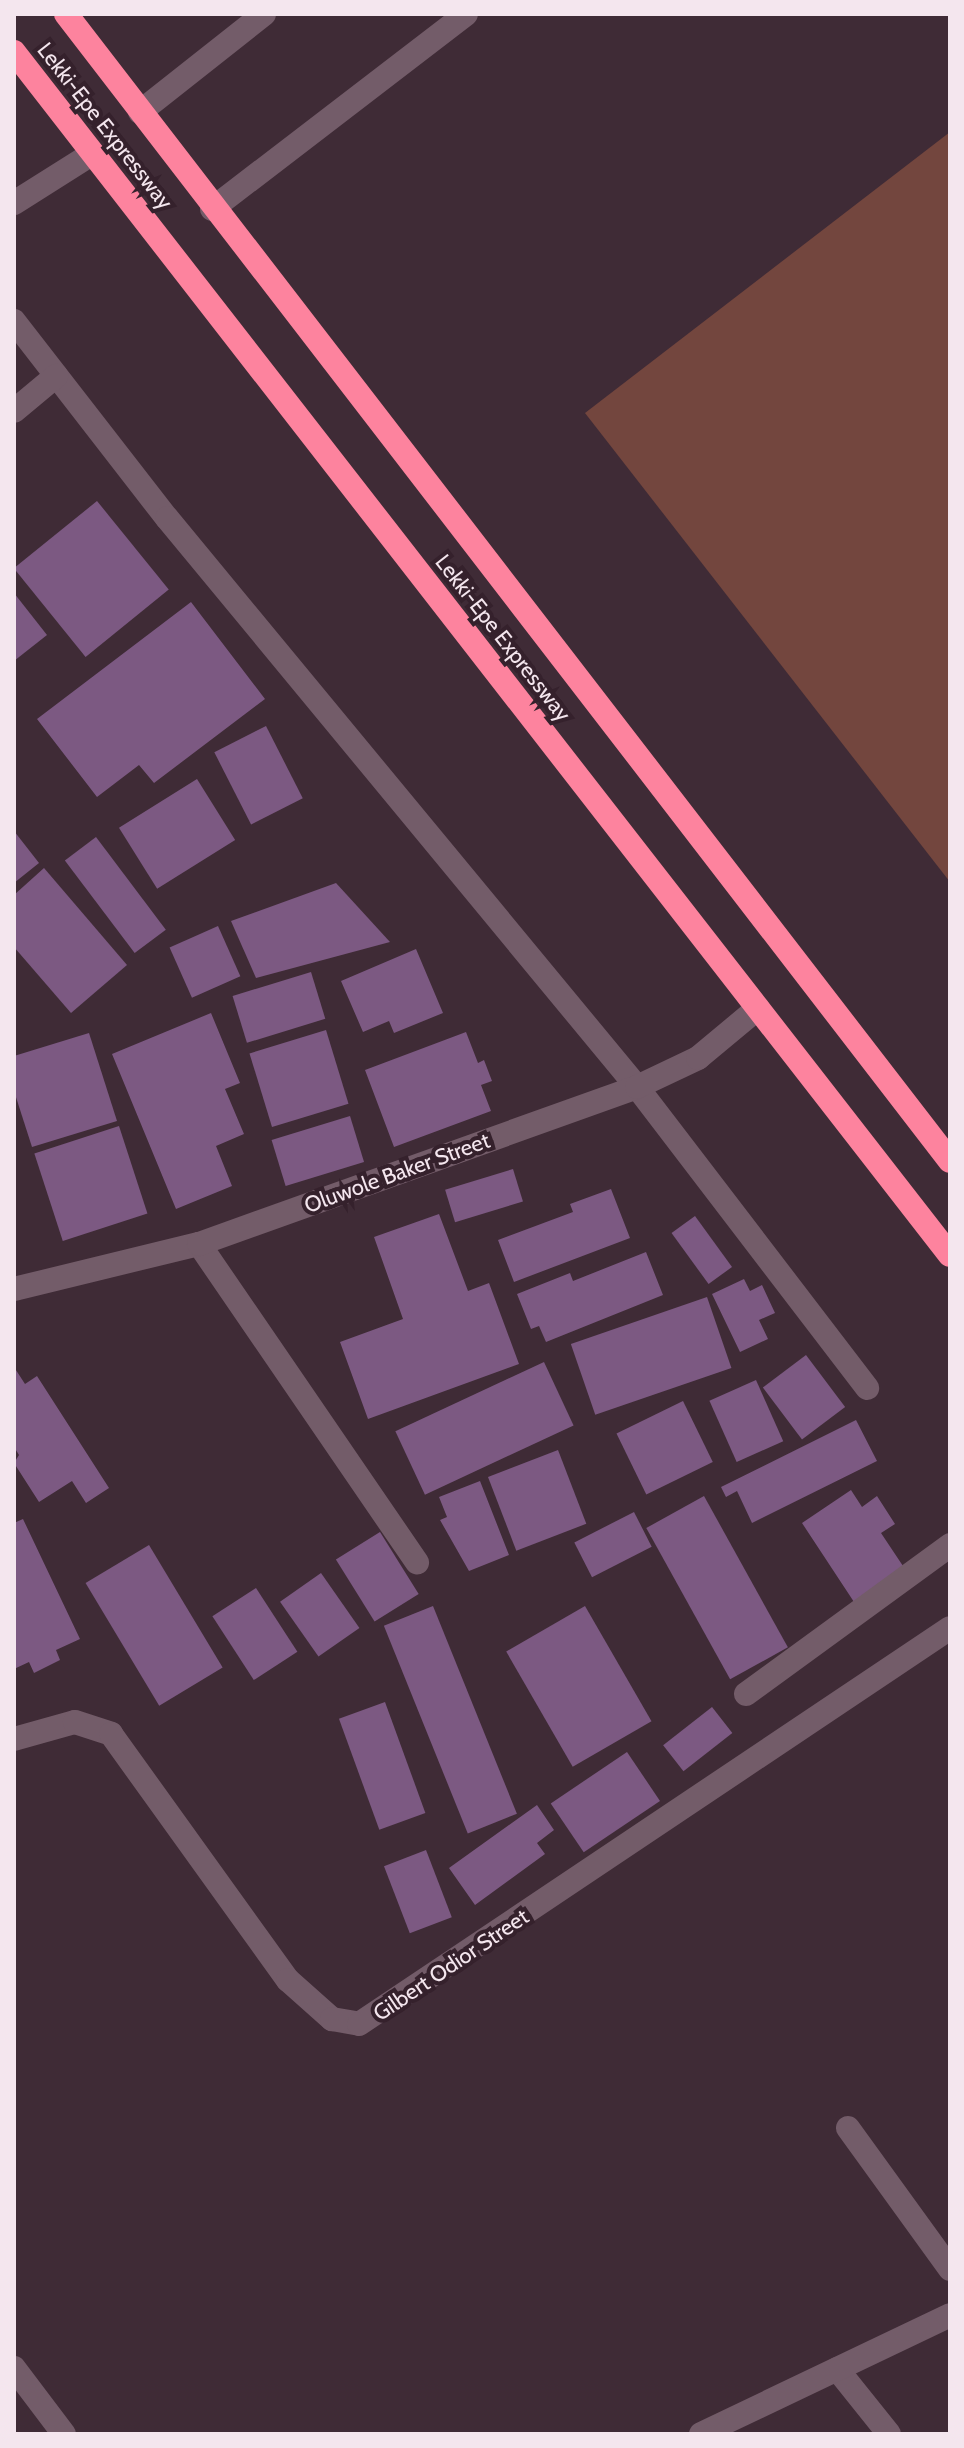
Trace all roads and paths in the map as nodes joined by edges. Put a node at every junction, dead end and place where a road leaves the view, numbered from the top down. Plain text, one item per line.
1 (66, 14) edge
2 (264, 14) edge
3 (466, 14) edge
4 (14, 52) edge
5 (140, 112) junction
6 (93, 153) junction
7 (14, 203) edge
8 (212, 209) junction
9 (14, 321) edge
10 (56, 376) junction
11 (14, 411) edge
12 (758, 1008) junction
13 (637, 1087) junction
14 (950, 1161) edge
15 (199, 1244) junction
16 (950, 1255) edge
17 (14, 1289) edge
18 (867, 1388) dead end
19 (950, 1545) edge
20 (417, 1562) dead end
21 (950, 1628) edge
22 (746, 1694) dead end
23 (14, 1739) edge
24 (848, 2128) dead end
25 (950, 2269) edge
26 (950, 2315) edge
27 (14, 2368) edge
28 (837, 2369) junction
29 (64, 2434) edge
30 (701, 2434) edge
31 (889, 2434) edge

1 - 5 highway, Lekki-Epe Expressway
2 - 5 street
3 - 8 street
4 - 6 highway, Lekki-Epe Expressway
5 - 8 highway, Lekki-Epe Expressway
6 - 7 street
6 - 12 highway, Lekki-Epe Expressway
8 - 14 highway, Lekki-Epe Expressway
9 - 10 street
10 - 11 street
10 - 13 street
12 - 13 street, Oluwole Baker Street
12 - 16 highway, Lekki-Epe Expressway
13 - 15 street, Oluwole Baker Street
13 - 18 street
15 - 17 street, Oluwole Baker Street
15 - 20 street
19 - 22 street
21 - 23 street, Gilbert Odior Street
24 - 25 street
26 - 28 street
27 - 29 street
28 - 30 street
28 - 31 street

